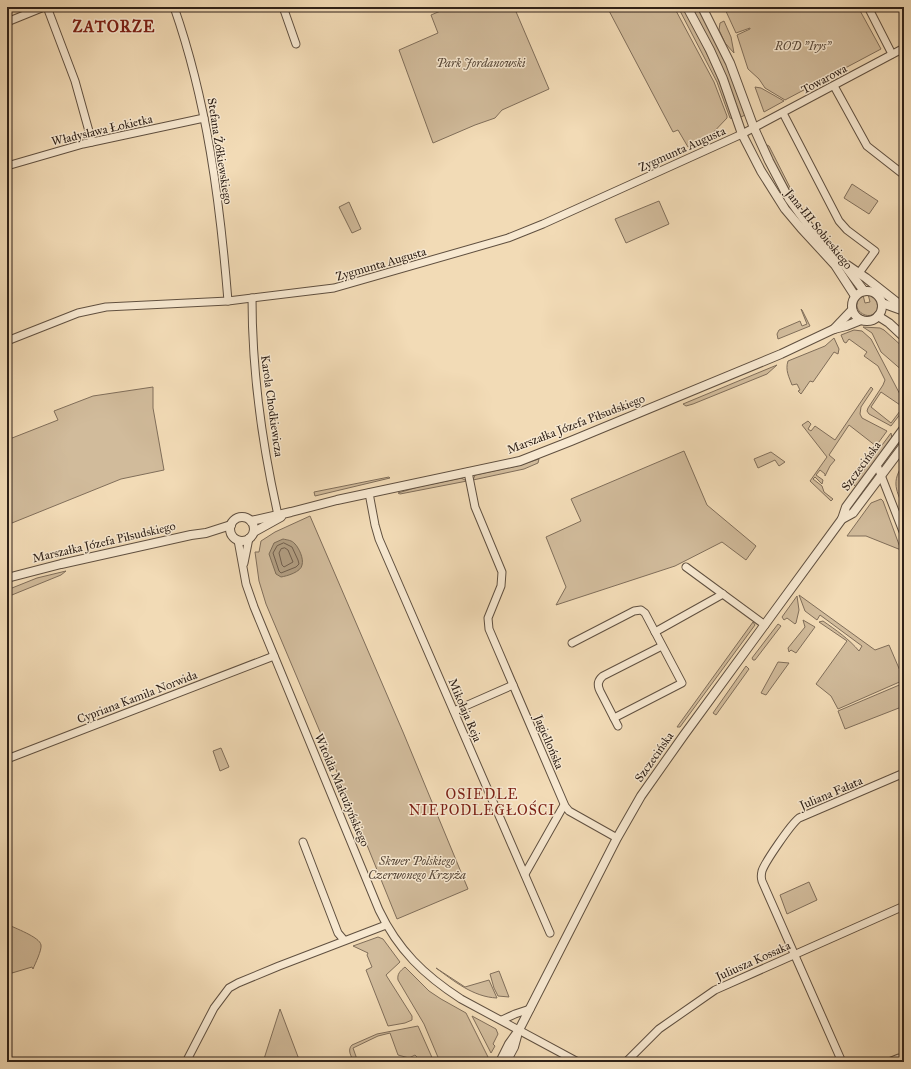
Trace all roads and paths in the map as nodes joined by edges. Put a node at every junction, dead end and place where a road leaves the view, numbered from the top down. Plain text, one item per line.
1 (46, 7) edge
2 (174, 7) edge
3 (283, 7) edge
4 (687, 7) edge
5 (702, 7) edge
6 (868, 7) edge
7 (7, 22) edge
8 (296, 44) dead end
9 (904, 48) edge
10 (892, 54) junction
11 (834, 86) junction
12 (783, 113) junction
13 (204, 118) junction
14 (754, 128) junction
15 (742, 134) junction
16 (92, 142) junction
17 (7, 166) edge
18 (904, 175) edge
19 (842, 263) junction
20 (859, 273) junction
21 (864, 291) junction
22 (855, 296) junction
23 (252, 298) junction
24 (228, 301) junction
25 (882, 303) junction
26 (904, 309) edge
27 (852, 310) junction
28 (878, 316) junction
29 (861, 320) junction
30 (834, 329) junction
31 (904, 337) edge
32 (7, 341) edge
33 (904, 428) edge
34 (904, 445) edge
35 (877, 465) junction
36 (468, 472) junction
37 (882, 475) junction
38 (369, 493) junction
39 (291, 512) junction
40 (278, 515) junction
41 (842, 520) junction
42 (251, 521) junction
43 (231, 525) junction
44 (206, 533) junction
45 (904, 534) edge
46 (252, 535) junction
47 (235, 537) junction
48 (244, 565) junction
49 (686, 567) dead end
50 (7, 578) edge
51 (724, 594) junction
52 (765, 625) junction
53 (655, 632) junction
54 (572, 644) dead end
55 (662, 646) junction
56 (274, 656) junction
57 (513, 685) junction
58 (454, 711) junction
59 (614, 718) junction
60 (618, 726) dead end
61 (7, 759) edge
62 (904, 773) edge
63 (564, 805) junction
64 (617, 838) junction
65 (302, 842) dead end
66 (525, 874) junction
67 (904, 906) edge
68 (386, 925) junction
69 (550, 933) dead end
70 (344, 940) junction
71 (795, 954) junction
72 (530, 1009) junction
73 (502, 1020) junction
74 (519, 1030) junction
75 (899, 1058) dead end
76 (186, 1062) edge
77 (500, 1062) edge
78 (506, 1062) edge
79 (578, 1062) edge
80 (626, 1062) edge
81 (842, 1062) edge
82 (889, 1062) edge

1 - 7 street
1 - 16 street
2 - 13 street, Stefana Żółkiewskiego
3 - 8 street
4 - 15 street, Jana III Sobieskiego
5 - 14 street, Jana III Sobieskiego
6 - 10 street
9 - 10 street, Towarowa
10 - 11 street, Towarowa
11 - 12 street, Towarowa
11 - 18 street
12 - 14 street, Towarowa
12 - 20 street
13 - 16 street, Władysława Łokietka
13 - 24 street, Stefana Żółkiewskiego
14 - 15 street
14 - 19 street, Jana III Sobieskiego
15 - 22 street, Jana III Sobieskiego
15 - 23 street, Zygmunta Augusta
16 - 17 street, Władysława Łokietka
19 - 20 street, Jana III Sobieskiego
19 - 21 street, Jana III Sobieskiego
20 - 26 street, Jana III Sobieskiego
21 - 22 street
21 - 25 street
22 - 27 street
23 - 24 street, Zygmunta Augusta
23 - 40 street, Karola Chodkiewicza
24 - 32 street, Zygmunta Augusta
25 - 26 street, Jana III Sobieskiego
25 - 28 street
27 - 29 street
27 - 30 street, Marszałka Józefa Piłsudskiego
28 - 29 street
28 - 31 street
29 - 30 street, Marszałka Józefa Piłsudskiego
30 - 36 street, Marszałka Józefa Piłsudskiego
33 - 35 street, Szczecińska
34 - 37 street, Szczecińska
35 - 37 street
35 - 41 street, Szczecińska
36 - 38 street, Marszałka Józefa Piłsudskiego
36 - 57 street, Jagiellońska
37 - 41 street, Szczecińska
37 - 45 street
38 - 39 street, Marszałka Józefa Piłsudskiego
38 - 58 street, Mikołaja Reja
39 - 40 street, Marszałka Józefa Piłsudskiego
39 - 46 street, Marszałka Józefa Piłsudskiego
40 - 42 street, Marszałka Józefa Piłsudskiego
41 - 52 street, Szczecińska
42 - 43 street
42 - 46 street
43 - 44 street, Marszałka Józefa Piłsudskiego
43 - 47 street
44 - 47 street, Marszałka Józefa Piłsudskiego
44 - 50 street, Marszałka Józefa Piłsudskiego
46 - 47 street
46 - 48 street, Witolda Małcużyńskiego
47 - 48 street, Witolda Małcużyńskiego
48 - 56 street, Witolda Małcużyńskiego
49 - 51 street
51 - 52 street
51 - 53 street
52 - 64 street, Szczecińska
53 - 54 street
53 - 55 street
55 - 59 street
55 - 59 street
56 - 61 street, Cypriana Kamila Norwida
56 - 68 street, Witolda Małcużyńskiego
57 - 58 street
57 - 63 street, Jagiellońska
58 - 66 street, Mikołaja Reja
59 - 60 street
62 - 71 street, Juliana Fałata
63 - 64 street, Jagiellońska
63 - 66 street
64 - 72 street, Szczecińska
65 - 70 street
66 - 69 street, Mikołaja Reja
67 - 71 street, Juliusza Kossaka
68 - 70 street
68 - 73 street, Witolda Małcużyńskiego
70 - 76 street
71 - 80 street, Juliusza Kossaka
71 - 81 street
72 - 73 street
72 - 74 street, Szczecińska
73 - 74 street, Witolda Małcużyńskiego
74 - 77 street, Szczecińska
74 - 78 street, Szczecińska
74 - 79 street
75 - 82 street

